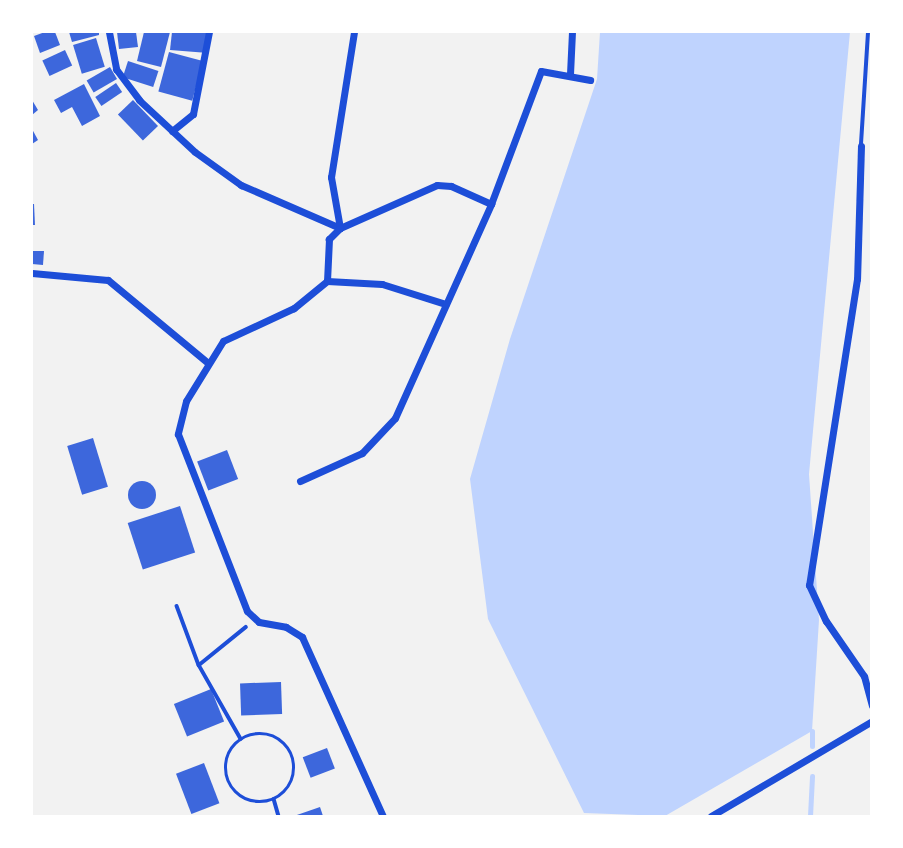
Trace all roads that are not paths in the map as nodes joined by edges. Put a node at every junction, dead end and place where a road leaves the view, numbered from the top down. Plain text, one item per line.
1 (109, 32) edge
2 (209, 32) edge
3 (354, 32) edge
4 (572, 32) edge
5 (867, 32) edge
6 (570, 74) junction
7 (590, 80) dead end
8 (172, 131) junction
9 (861, 146) joint
10 (491, 204) junction
11 (340, 228) junction
12 (32, 273) edge
13 (327, 281) junction
14 (446, 304) junction
15 (208, 363) junction
16 (300, 481) dead end
17 (872, 706) edge
18 (872, 721) edge
19 (383, 817) edge
20 (711, 817) edge

1 - 8 street
2 - 8 street
3 - 11 street
4 - 6 street
5 - 9 lane
6 - 7 street
6 - 10 street
8 - 11 street
9 - 17 street
10 - 11 street
10 - 14 street
11 - 13 street
12 - 15 street
13 - 14 street
13 - 15 street
14 - 16 street
15 - 19 street
18 - 20 street

